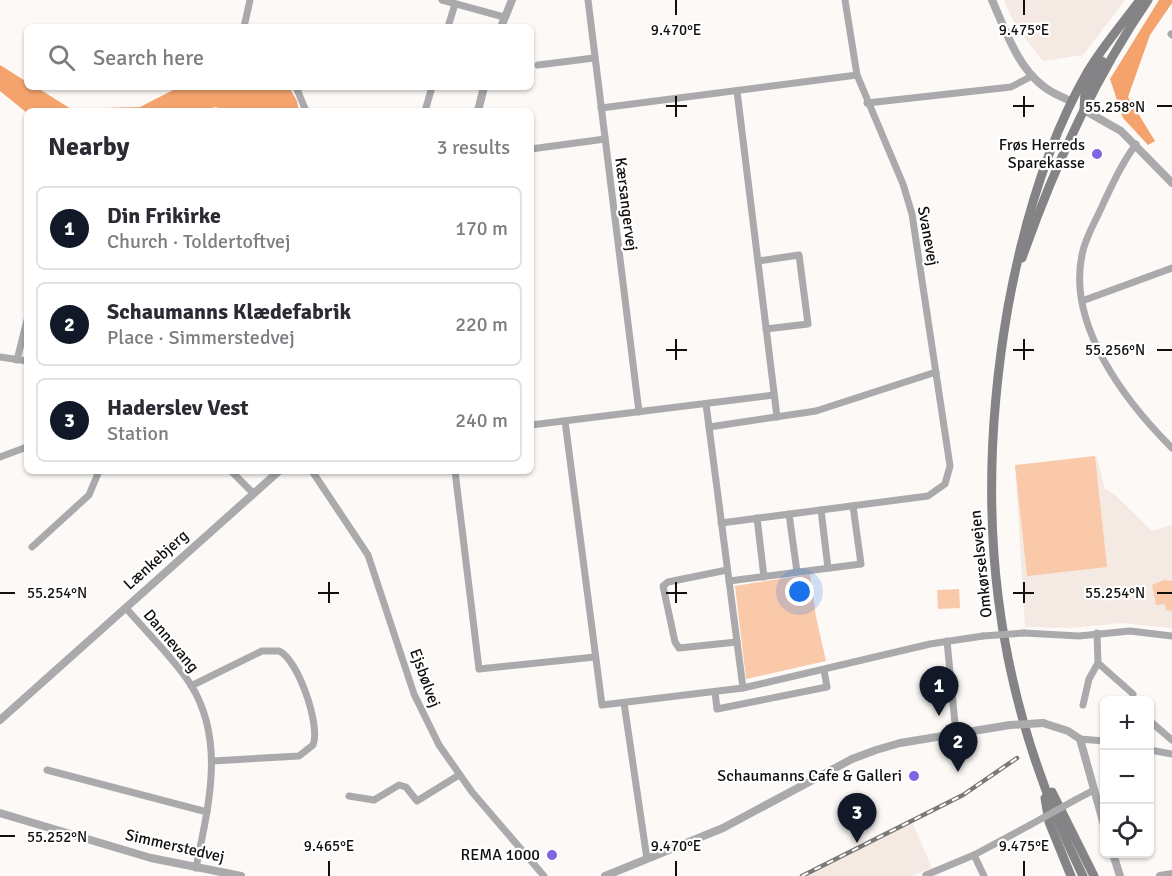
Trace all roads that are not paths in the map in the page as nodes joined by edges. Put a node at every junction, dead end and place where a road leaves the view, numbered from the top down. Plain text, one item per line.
1 (250, 0) edge
2 (442, 0) edge
3 (512, 0) edge
4 (588, 0) edge
5 (845, 0) edge
6 (992, 0) edge
7 (1140, 0) edge
8 (1148, 0) edge
9 (465, 3) edge
10 (455, 4) junction
11 (504, 17) junction
12 (245, 24) edge
13 (449, 24) edge
14 (502, 24) edge
15 (1112, 37) junction
16 (594, 58) junction
17 (538, 65) dead end
18 (857, 75) junction
19 (1032, 76) junction
20 (297, 90) edge
21 (431, 90) edge
22 (483, 90) edge
23 (737, 91) junction
24 (1072, 102) junction
25 (867, 103) junction
26 (305, 108) edge
27 (426, 108) edge
28 (479, 108) edge
29 (601, 108) junction
30 (1084, 110) junction
31 (605, 140) junction
32 (1136, 144) junction
33 (534, 149) edge
34 (1172, 183) edge
35 (1047, 189) junction
36 (758, 261) junction
37 (1172, 268) edge
38 (1082, 301) junction
39 (1008, 309) junction
40 (766, 329) junction
41 (24, 332) edge
42 (0, 357) edge
43 (17, 360) junction
44 (24, 361) edge
45 (936, 372) junction
46 (774, 395) junction
47 (706, 404) junction
48 (639, 412) junction
49 (777, 417) junction
50 (565, 421) junction
51 (534, 425) edge
52 (709, 427) junction
53 (24, 448) edge
54 (1172, 448) edge
55 (0, 457) edge
56 (98, 474) edge
57 (234, 474) edge
58 (275, 474) edge
59 (314, 474) edge
60 (455, 474) edge
61 (253, 493) junction
62 (853, 506) junction
63 (820, 510) junction
64 (789, 514) junction
65 (757, 518) junction
66 (722, 523) junction
67 (32, 547) dead end
68 (828, 568) junction
69 (727, 570) junction
70 (797, 572) junction
71 (764, 577) junction
72 (729, 581) junction
73 (126, 608) junction
74 (1097, 633) junction
75 (1172, 636) edge
76 (947, 641) junction
77 (737, 642) junction
78 (594, 657) junction
79 (1098, 663) junction
80 (824, 670) junction
81 (191, 686) junction
82 (743, 688) junction
83 (715, 692) junction
84 (1134, 694) dead end
85 (624, 703) junction
86 (1083, 705) dead end
87 (0, 720) edge
88 (1154, 725) edge
89 (956, 734) junction
90 (1080, 739) junction
91 (1172, 740) edge
92 (1100, 741) edge
93 (1154, 751) edge
94 (1172, 754) edge
95 (213, 761) junction
96 (47, 770) dead end
97 (1039, 770) junction
98 (459, 775) junction
99 (1094, 790) junction
100 (349, 796) dead end
101 (1100, 811) edge
102 (207, 812) junction
103 (0, 813) edge
104 (974, 855) junction
105 (1114, 858) edge
106 (647, 859) junction
107 (196, 868) junction
108 (1172, 874) edge
109 (926, 875) edge
110 (241, 876) edge
111 (544, 876) edge
112 (605, 876) edge
113 (984, 876) edge
114 (1071, 876) edge
115 (1083, 876) edge
116 (1094, 876) edge
117 (1120, 876) edge
118 (1161, 876) edge

1 - 12 street
2 - 10 street
3 - 11 street
4 - 16 street, Kærsangervej
5 - 18 street, Svanevej
6 - 19 street
7 - 15 main road, Omkørselsvejen
8 - 30 main road, Omkørselsvejen
9 - 10 street
9 - 11 street
10 - 13 street
11 - 14 street
15 - 24 main road, Omkørselsvejen
15 - 30 main road
16 - 17 street
16 - 29 street, Kærsangervej
18 - 23 street
18 - 25 street, Svanevej
19 - 24 street
19 - 25 street
20 - 26 street
21 - 27 street
22 - 28 street
23 - 29 street
23 - 36 street
24 - 30 main road
24 - 35 main road
24 - 39 main road, Omkørselsvejen
25 - 45 street, Svanevej
29 - 31 street, Kærsangervej
30 - 32 street
30 - 35 main road, Omkørselsvejen
31 - 33 street
31 - 48 street, Kærsangervej
32 - 34 street
32 - 38 street
35 - 39 main road, Omkørselsvejen
36 - 40 street
36 - 40 street
37 - 38 street
38 - 54 street
39 - 97 main road, Omkørselsvejen
40 - 46 street
41 - 43 street
42 - 43 street
43 - 44 street
45 - 49 street
45 - 62 street, Svanevej
46 - 47 street
46 - 49 street
47 - 48 street
47 - 52 street
48 - 50 street
49 - 52 street
50 - 51 street
50 - 78 street
52 - 66 street
53 - 55 street
56 - 67 street
57 - 61 street
58 - 61 street, Lænkebjerg
59 - 98 street, Ejsbølvej
60 - 78 street
61 - 73 street, Lænkebjerg
62 - 63 street
62 - 68 street
63 - 64 street
63 - 68 street
64 - 65 street
64 - 70 street
65 - 66 street
65 - 71 street
66 - 69 street
68 - 70 street
69 - 72 street
69 - 77 street
70 - 71 street
71 - 72 street
72 - 77 street
73 - 81 street, Dannevang
73 - 87 street, Lænkebjerg
74 - 75 street
74 - 76 street, bridge
74 - 79 street
76 - 80 street
76 - 89 street
77 - 82 street
78 - 85 street
79 - 84 street
79 - 86 street
80 - 82 street
80 - 83 street
81 - 95 street, Dannevang
81 - 95 street
82 - 83 street
83 - 85 street
85 - 106 street
88 - 91 street
89 - 90 street, bridge
89 - 106 street
90 - 92 street
90 - 99 street
93 - 94 street
95 - 102 street, Dannevang
96 - 102 street
97 - 114 main road
97 - 115 main road, Omkørselsvejen
97 - 116 main road
98 - 100 street
98 - 111 street, Ejsbølvej
99 - 101 street
99 - 104 street, bridge
102 - 107 street, Dannevang
103 - 107 street, Simmerstedvej
104 - 109 street
104 - 113 street
105 - 117 street
106 - 112 street
107 - 110 street, Simmerstedvej
108 - 118 street

